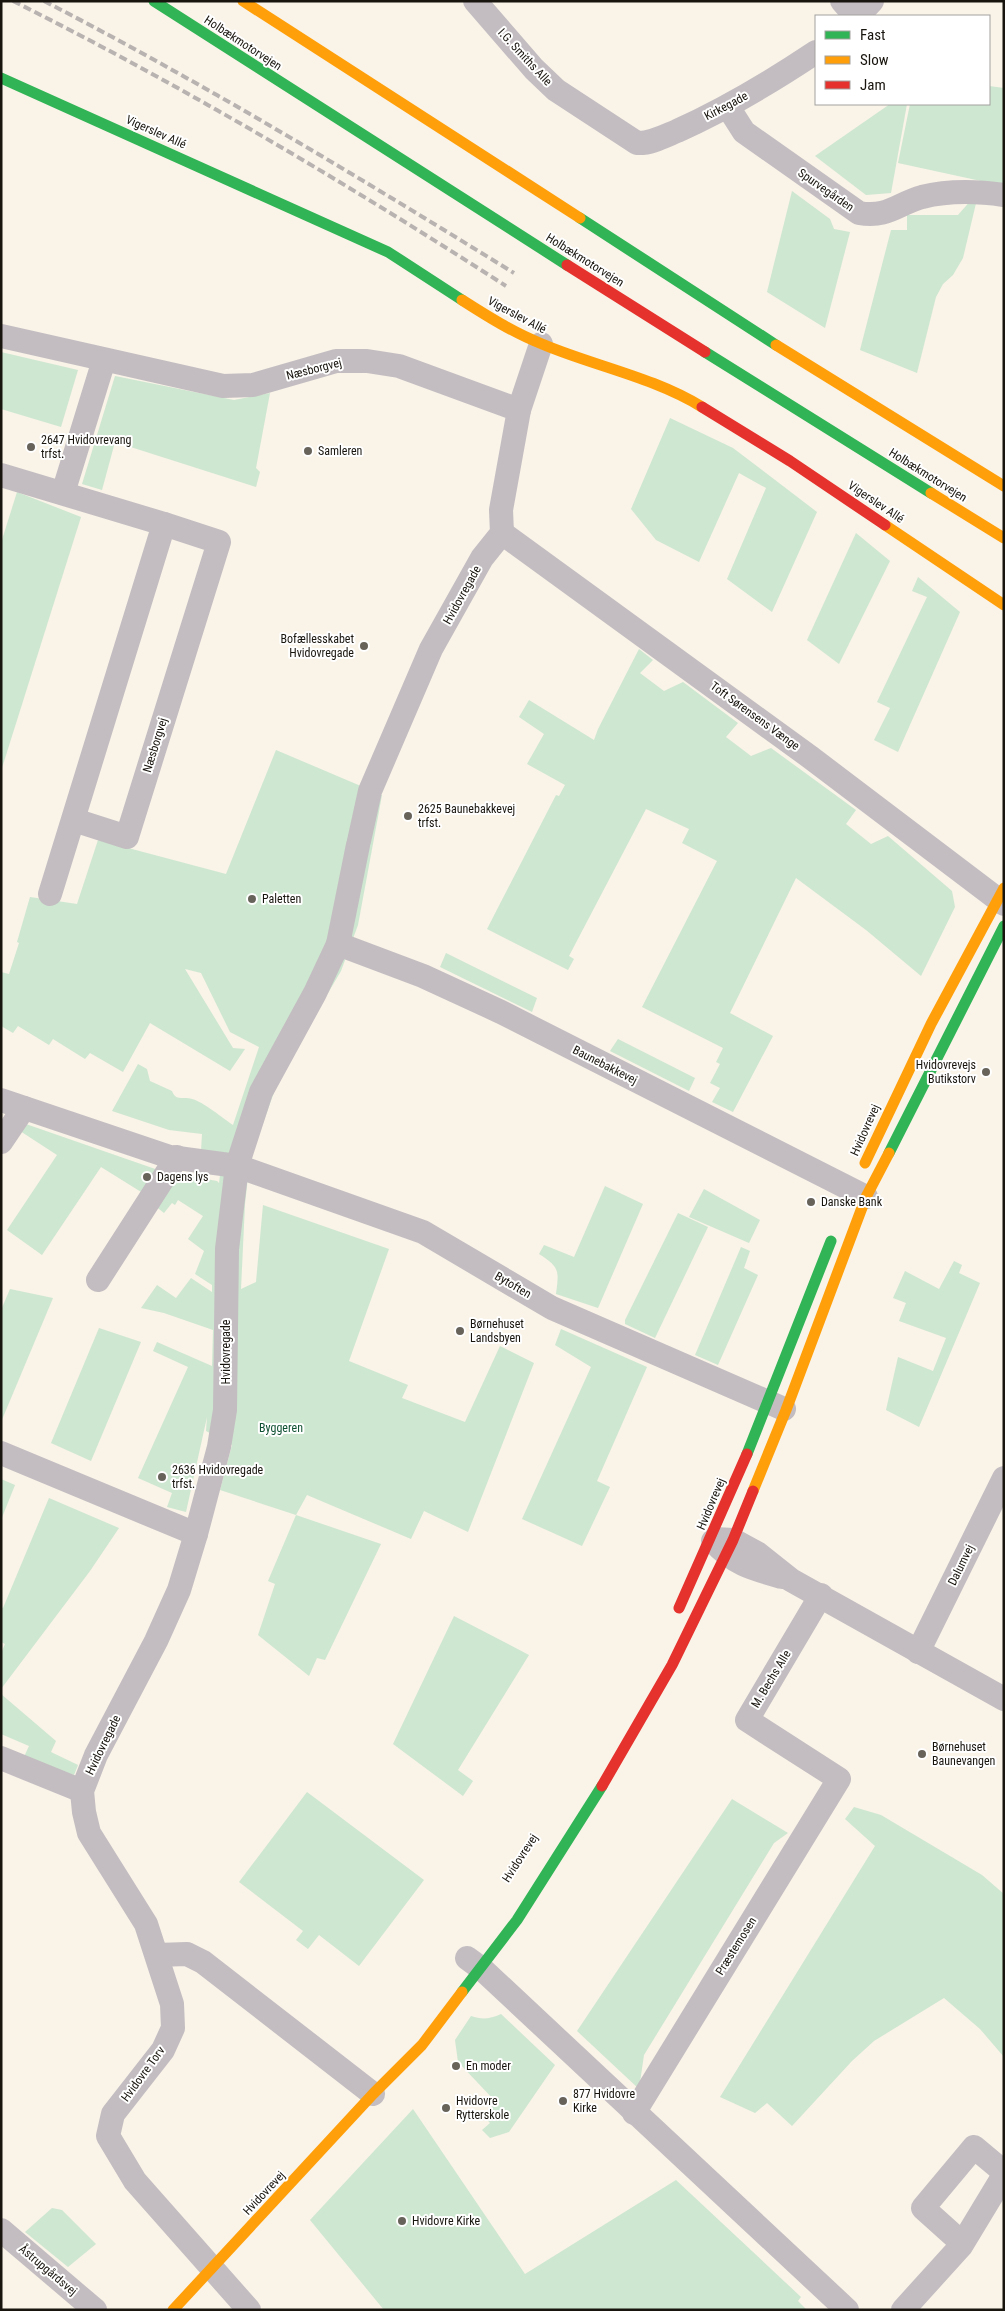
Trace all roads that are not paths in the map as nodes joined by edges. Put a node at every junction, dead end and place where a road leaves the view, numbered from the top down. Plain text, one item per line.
1 (154, 1) edge
2 (243, 1) edge
3 (475, 1) edge
4 (842, 1) edge
5 (872, 1) edge
6 (856, 15) edge
7 (858, 15) edge
8 (815, 53) edge
9 (1, 78) edge
10 (728, 107) junction
11 (630, 140) joint
12 (1004, 196) edge
13 (1, 336) edge
14 (541, 344) junction
15 (104, 360) junction
16 (519, 410) junction
17 (1, 475) edge
18 (1004, 486) edge
19 (63, 493) junction
20 (164, 524) junction
21 (502, 533) junction
22 (1004, 538) edge
23 (1004, 605) edge
24 (74, 820) junction
25 (50, 894) dead end
26 (1002, 897) edge
27 (1004, 926) edge
28 (338, 944) junction
29 (1, 1100) edge
30 (24, 1108) junction
31 (1, 1142) edge
32 (177, 1157) junction
33 (237, 1166) junction
34 (857, 1189) junction
35 (834, 1234) dead end
36 (98, 1280) dead end
37 (777, 1406) junction
38 (1, 1453) edge
39 (1004, 1478) edge
40 (196, 1534) junction
41 (723, 1545) junction
42 (821, 1595) junction
43 (675, 1617) dead end
44 (918, 1652) junction
45 (1004, 1699) edge
46 (1, 1758) edge
47 (839, 1780) joint
48 (82, 1791) junction
49 (157, 1955) junction
50 (471, 1961) junction
51 (404, 2045) dead end
52 (373, 2094) junction
53 (634, 2113) junction
54 (1004, 2172) edge
55 (1004, 2175) edge
56 (1, 2230) edge
57 (962, 2243) junction
58 (212, 2268) junction
59 (95, 2310) edge
60 (173, 2310) edge
61 (249, 2310) edge
62 (847, 2310) edge
63 (903, 2310) edge

1 - 22 main road, Holbækmotorvejen
2 - 18 main road
3 - 11 street, I.G. Smiths Alle
4 - 6 street
5 - 7 street
8 - 10 street, Kirkegade
9 - 14 main road, Vigerslev Allé
10 - 11 street, Kirkegade
10 - 12 street, Spurvegården
13 - 15 street, Næsborgvej
14 - 16 street
14 - 23 main road, Vigerslev Allé
15 - 16 street, Næsborgvej
15 - 19 street
16 - 21 street
17 - 19 street, Næsborgvej
19 - 20 street, Næsborgvej
20 - 24 street
20 - 24 street, Næsborgvej
21 - 26 street, Toft Sørensens Vænge
21 - 28 street, Hvidovregade
24 - 25 street
26 - 34 main road, Hvidovrevej
27 - 34 main road, Hvidovrevej
28 - 33 street, Hvidovregade
28 - 34 street, Baunebakkevej
29 - 30 street
30 - 31 street
30 - 32 street
32 - 33 street
32 - 36 street
33 - 37 street, Bytoften
33 - 40 street, Hvidovregade
34 - 37 main road, Hvidovrevej
35 - 37 main road, Hvidovrevej
37 - 41 main road, Hvidovrevej
37 - 41 main road, Hvidovrevej
38 - 40 street
39 - 44 street, Dalumvej
40 - 48 street, Hvidovregade
41 - 42 street
41 - 43 main road, Hvidovrevej
41 - 50 main road, Hvidovrevej
42 - 44 street
42 - 47 street, M. Bechs Alle
44 - 45 street
46 - 48 street, Hvidovregade
47 - 53 street, Præstemosen
48 - 49 street, Hvidovregade
49 - 52 street
49 - 58 street, Hvidovre Torv
50 - 52 main road, Hvidovrevej
50 - 53 street
51 - 52 main road, Hvidovrevej
52 - 58 main road, Hvidovrevej
53 - 62 street
54 - 57 street
55 - 57 street
56 - 59 street, Åstrupgårdsvej
57 - 63 street
58 - 60 main road, Hvidovrevej
58 - 61 street, Hvidovre Torv

